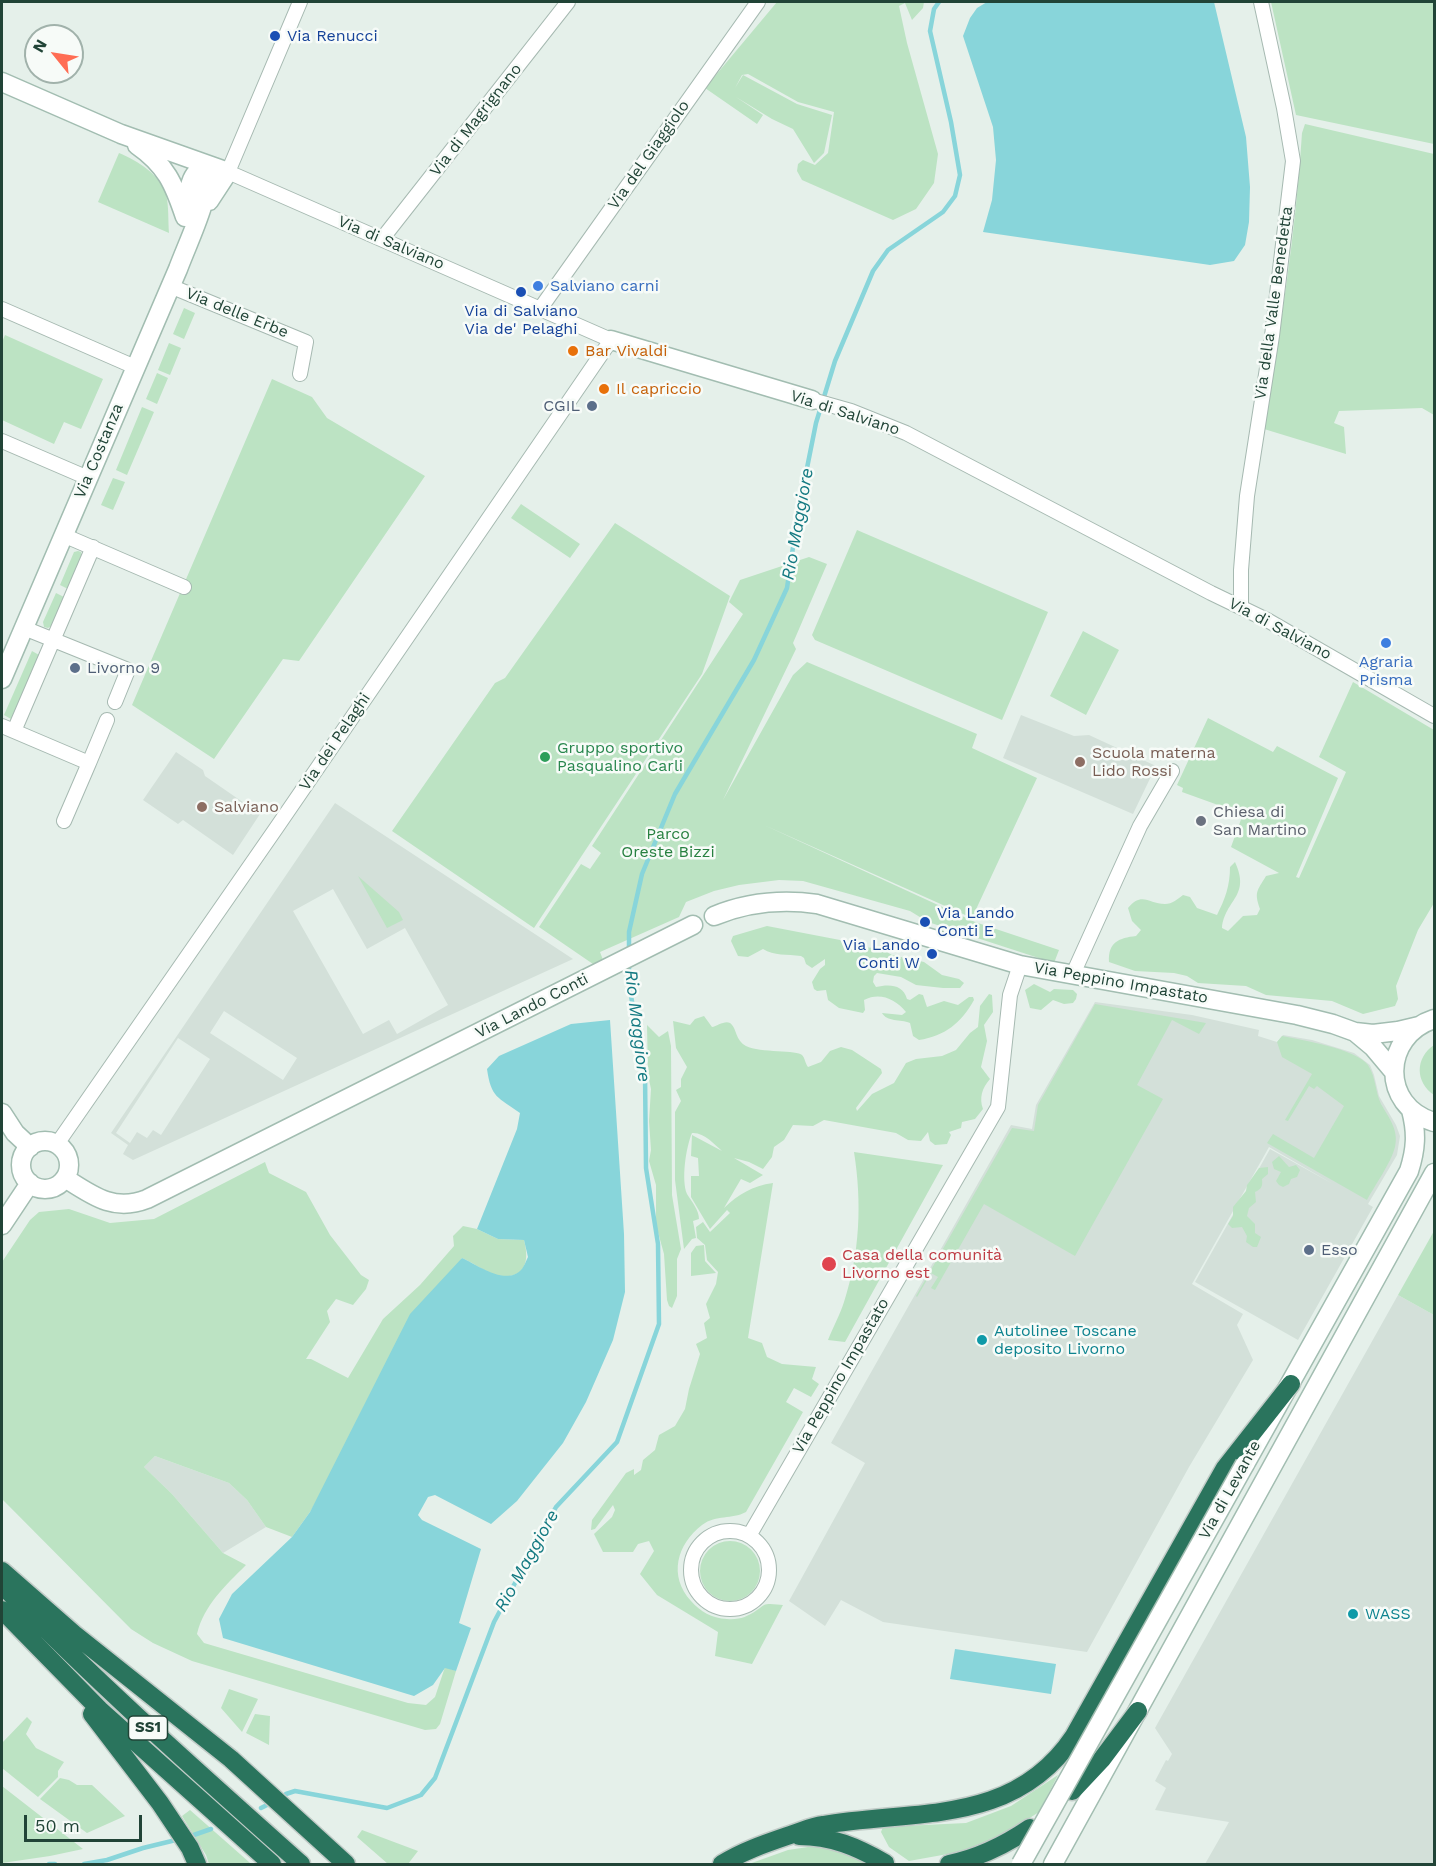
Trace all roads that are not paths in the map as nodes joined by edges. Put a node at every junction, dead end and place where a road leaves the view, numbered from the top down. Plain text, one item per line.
1 (284, 2) edge
2 (568, 2) edge
3 (758, 2) edge
4 (1261, 2) edge
5 (298, 5) edge
6 (2, 82) edge
7 (121, 134) junction
8 (230, 165) junction
9 (209, 166) junction
10 (191, 217) junction
11 (382, 239) junction
12 (170, 286) junction
13 (2, 309) edge
14 (540, 309) junction
15 (610, 340) junction
16 (135, 367) junction
17 (300, 374) dead end
18 (812, 400) joint
19 (2, 441) edge
20 (88, 478) junction
21 (63, 535) junction
22 (93, 548) junction
23 (184, 587) dead end
24 (1241, 607) junction
25 (24, 628) junction
26 (53, 639) junction
27 (2, 680) edge
28 (115, 702) dead end
29 (1434, 716) edge
30 (107, 720) dead end
31 (8, 728) edge
32 (89, 763) junction
33 (1172, 771) dead end
34 (64, 820) dead end
35 (714, 916) joint
36 (693, 925) joint
37 (1020, 965) junction
38 (1073, 975) junction
39 (1426, 1023) edge
40 (1354, 1032) junction
41 (1394, 1071) junction
42 (1411, 1110) junction
43 (2, 1113) edge
44 (1434, 1122) edge
45 (57, 1144) junction
46 (30, 1147) junction
47 (1434, 1173) edge
48 (66, 1178) junction
49 (30, 1183) junction
50 (2, 1225) edge
51 (1290, 1384) junction
52 (749, 1536) junction
53 (2, 1571) edge
54 (2, 1585) edge
55 (2, 1610) edge
56 (55, 1665) junction
57 (1138, 1711) junction
58 (1072, 1791) dead end
59 (1030, 1828) dead end
60 (785, 1837) junction
61 (197, 1863) edge
62 (885, 1863) dead end
63 (272, 1864) edge
64 (301, 1864) edge
65 (346, 1864) edge
66 (722, 1864) edge
67 (949, 1864) edge
68 (1021, 1864) edge
69 (1053, 1864) edge

1 - 5 street
2 - 11 street, Via di Magrignano
3 - 14 street, Via del Giaggiolo
4 - 24 street, Via della Valle Benedetta
5 - 8 street
6 - 7 street
7 - 9 street
7 - 10 street
8 - 9 street
8 - 10 street, Via Costanza
8 - 11 street, Via di Salviano
9 - 10 street, Via Costanza
10 - 12 street, Via Costanza
11 - 14 street, Via di Salviano
12 - 16 street, Via Costanza
12 - 17 street, Via delle Erbe
13 - 16 street
14 - 15 street, Via di Salviano
15 - 18 street, Via di Salviano
15 - 45 street, Via dei Pelaghi
16 - 20 street, Via Costanza
18 - 24 street, Via di Salviano
19 - 20 street
20 - 21 street, Via Costanza
21 - 22 street
21 - 25 street, Via Costanza
22 - 23 street
22 - 26 street
24 - 29 street, Via di Salviano
25 - 26 street
25 - 27 street, Via Costanza
26 - 28 street
26 - 31 street
30 - 32 street
31 - 32 street
32 - 34 street
33 - 38 street
35 - 36 street, Via Lando Conti
35 - 37 street, Via Lando Conti
36 - 48 street, Via Lando Conti
37 - 38 street, Via Peppino Impastato
37 - 52 street, Via Peppino Impastato
38 - 40 street, Via Peppino Impastato
39 - 40 street, Via Peppino Impastato
39 - 41 street
40 - 41 street, Via Peppino Impastato
41 - 42 street, Via di Levante
42 - 44 street
42 - 51 street, Via di Levante
43 - 46 street
45 - 46 street
45 - 48 street
46 - 49 street
47 - 57 street, Via di Levante
48 - 49 street
49 - 50 street
51 - 60 highway
51 - 68 street, Via di Levante, bridge
52 - 52 street
53 - 65 highway
54 - 64 highway, SS1
55 - 56 highway, SS1
56 - 61 highway
56 - 63 highway, SS1
57 - 58 highway
57 - 69 street, Via di Levante
59 - 67 highway
60 - 62 highway
60 - 66 highway

